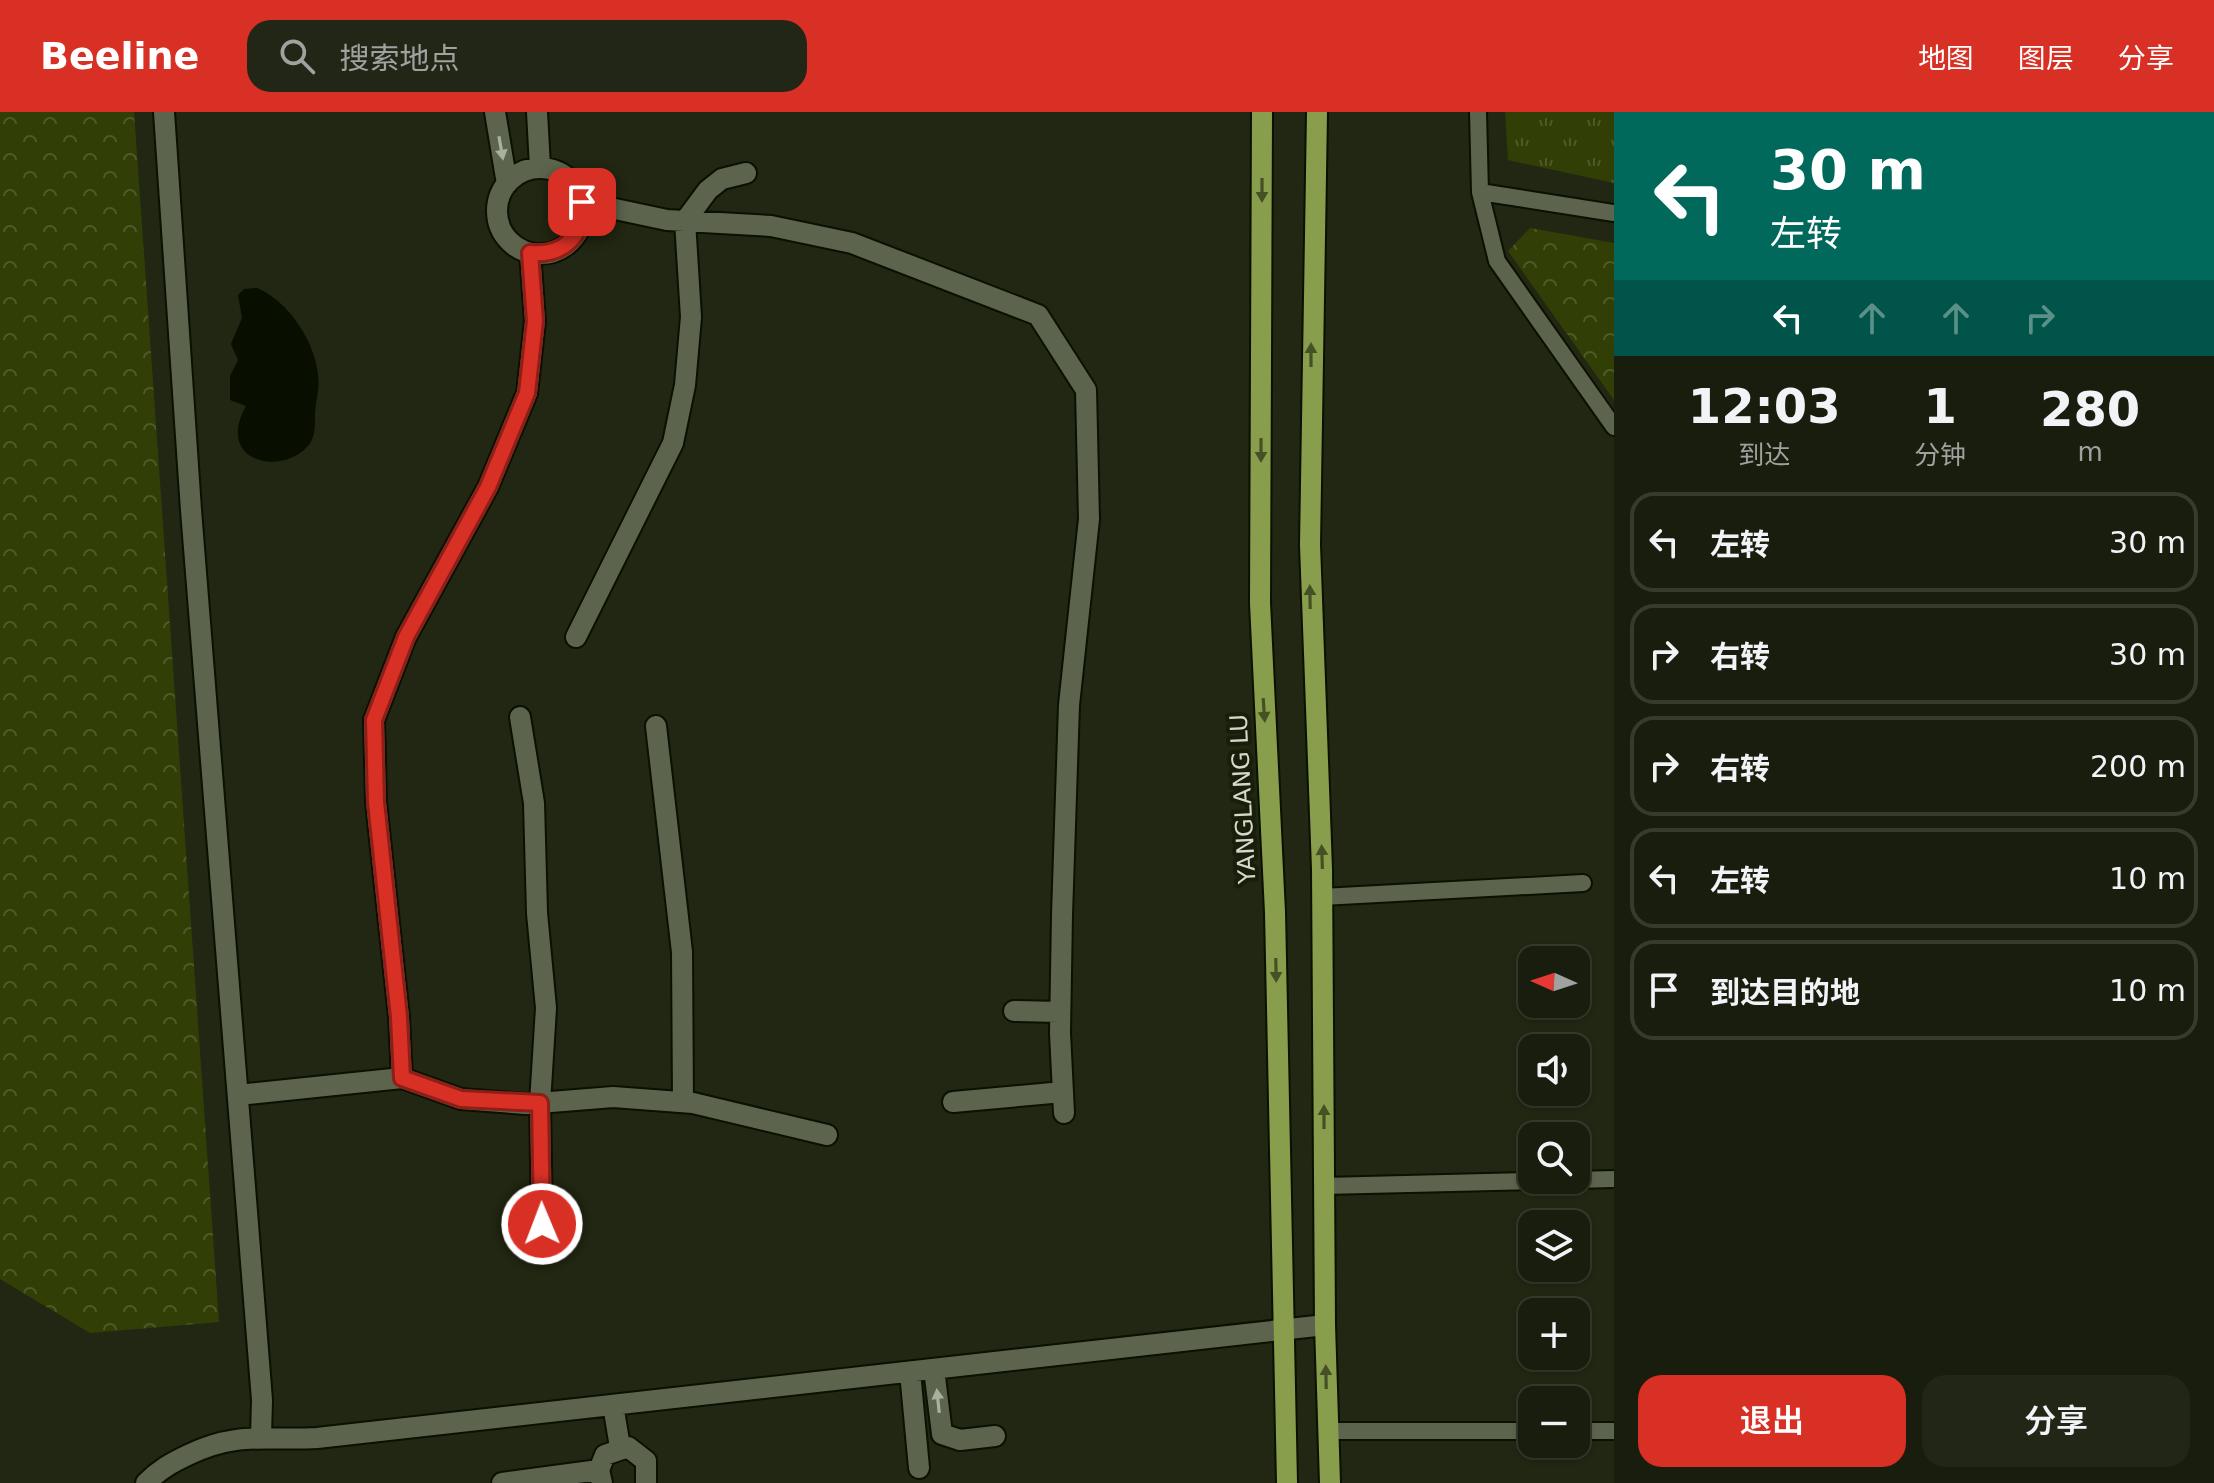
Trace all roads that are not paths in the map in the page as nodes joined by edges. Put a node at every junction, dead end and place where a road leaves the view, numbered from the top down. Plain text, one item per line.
1 (164, 112) edge
2 (495, 112) edge
3 (537, 112) edge
4 (1262, 112) edge
5 (1317, 112) edge
6 (1478, 112) edge
7 (540, 167) junction
8 (746, 173) dead end
9 (507, 184) junction
10 (1480, 192) junction
11 (582, 202) junction
12 (1614, 213) edge
13 (685, 221) junction
14 (530, 253) junction
15 (1614, 427) edge
16 (576, 637) dead end
17 (520, 717) dead end
18 (656, 726) dead end
19 (1583, 883) dead end
20 (1322, 897) junction
21 (1014, 1011) dead end
22 (1060, 1012) junction
23 (402, 1078) junction
24 (1063, 1092) junction
25 (238, 1095) junction
26 (683, 1102) junction
27 (953, 1102) dead end
28 (540, 1103) junction
29 (1064, 1113) dead end
30 (827, 1135) dead end
31 (1614, 1179) edge
32 (1324, 1186) junction
33 (542, 1224) dead end
34 (1325, 1325) junction
35 (1281, 1331) junction
36 (934, 1369) junction
37 (910, 1372) junction
38 (613, 1405) junction
39 (1328, 1431) junction
40 (1518, 1431) edge
41 (1590, 1431) edge
42 (1614, 1431) edge
43 (261, 1436) junction
44 (995, 1436) dead end
45 (620, 1447) junction
46 (919, 1468) dead end
47 (600, 1477) edge
48 (146, 1483) edge
49 (502, 1483) edge
50 (646, 1483) edge
51 (1287, 1483) edge
52 (1330, 1483) edge

1 - 25 street
2 -> 9 street
3 - 7 street
4 -> 35 main road, YANGLANG LU
20 -> 5 main road
6 - 10 lane
7 - 9 street
7 - 11 street
8 - 13 street
9 - 14 street
10 - 12 lane
10 - 15 lane
11 - 13 street
11 - 14 street
13 - 16 street
13 - 22 street
14 - 23 street
17 - 28 street
18 - 26 street
19 - 20 lane
32 -> 20 main road
21 - 22 street
22 - 24 street
23 - 25 street
23 - 28 street
24 - 27 street
24 - 29 street
25 - 43 street
26 - 28 street
26 - 30 street
28 - 33 street
31 - 32 lane
32 - 34 main road
34 - 35 street
39 -> 34 main road
35 - 36 street
35 - 51 main road, YANGLANG LU
36 - 37 street
44 -> 36 street
37 - 38 street
37 - 46 street
38 - 43 street
38 - 45 street
39 - 40 lane
39 - 52 main road
41 - 42 lane
43 - 48 street
45 - 47 street
45 - 50 street
47 - 49 street

